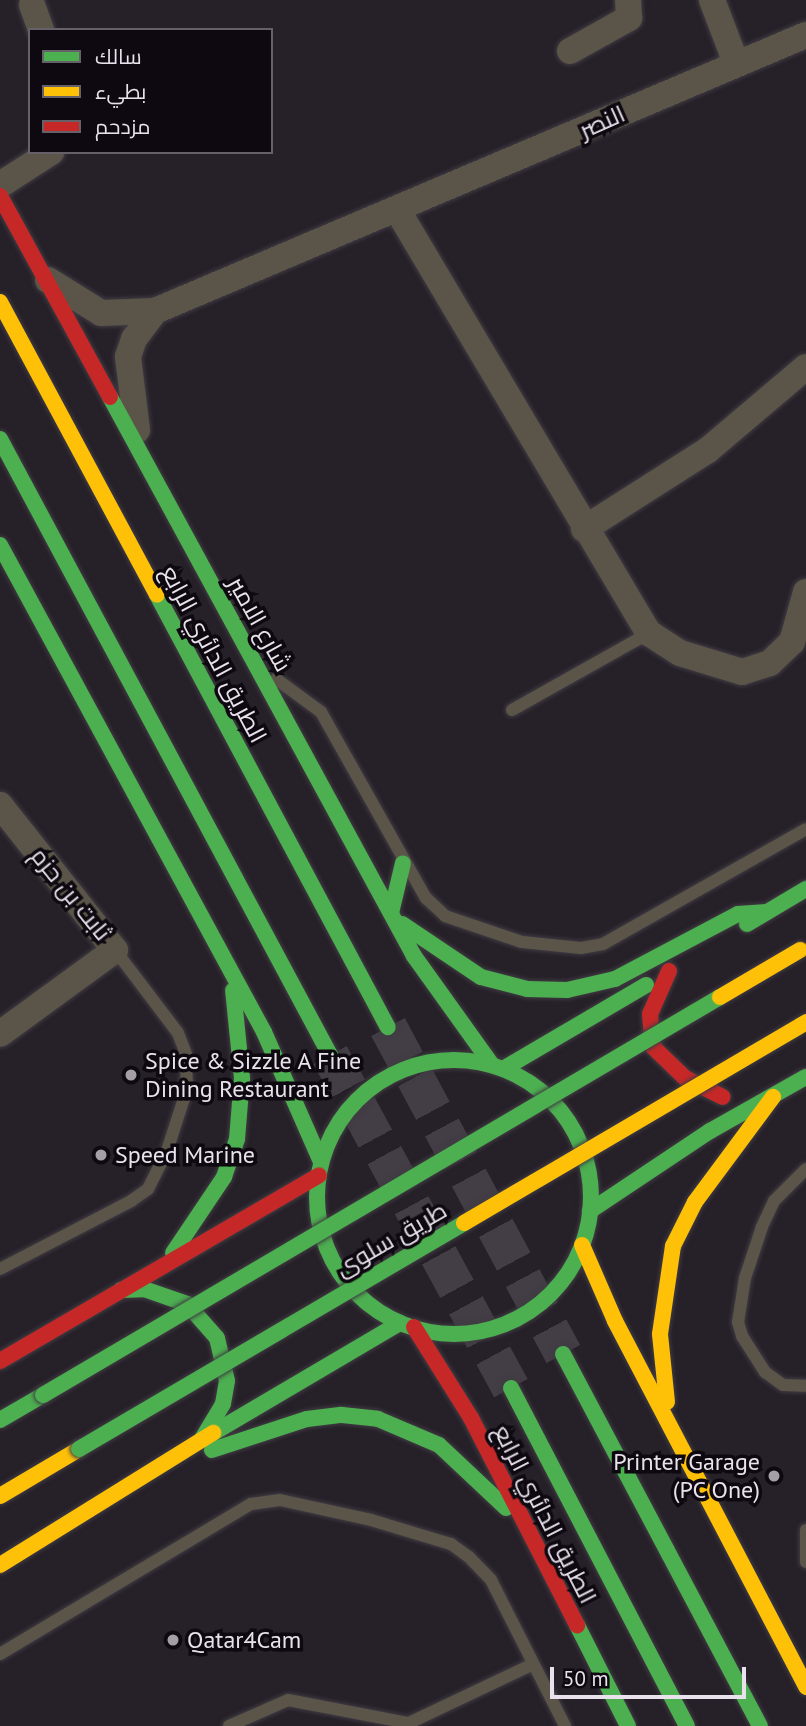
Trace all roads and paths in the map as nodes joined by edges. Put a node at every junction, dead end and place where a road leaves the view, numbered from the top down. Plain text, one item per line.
1 (628, 0) edge
2 (712, 0) edge
3 (806, 35) edge
4 (570, 51) dead end
5 (736, 63) junction
6 (48, 154) edge
7 (0, 185) edge
8 (0, 196) edge
9 (398, 211) junction
10 (42, 276) junction
11 (0, 302) edge
12 (155, 311) junction
13 (806, 367) edge
14 (0, 439) edge
15 (145, 462) junction
16 (584, 529) junction
17 (0, 545) edge
18 (806, 592) edge
19 (649, 633) junction
20 (259, 667) junction
21 (512, 710) dead end
22 (0, 805) edge
23 (806, 829) edge
24 (403, 863) junction
25 (806, 889) edge
26 (767, 912) junction
27 (393, 915) junction
28 (803, 948) edge
29 (115, 950) junction
30 (230, 969) junction
31 (668, 971) junction
32 (806, 1022) edge
33 (388, 1027) tunnel mouth
34 (0, 1034) edge
35 (330, 1055) tunnel mouth
36 (498, 1067) junction
37 (806, 1077) edge
38 (773, 1097) junction
39 (320, 1168) junction
40 (806, 1169) edge
41 (590, 1211) junction
42 (582, 1245) junction
43 (164, 1265) junction
44 (0, 1269) edge
45 (121, 1290) junction
46 (407, 1325) junction
47 (563, 1354) tunnel mouth
48 (0, 1361) edge
49 (806, 1386) edge
50 (510, 1388) tunnel mouth
51 (0, 1420) edge
52 (671, 1431) junction
53 (199, 1442) junction
54 (170, 1461) junction
55 (0, 1496) edge
56 (526, 1526) junction
57 (806, 1530) edge
58 (806, 1562) edge
59 (0, 1565) edge
60 (0, 1654) edge
61 (533, 1664) junction
62 (806, 1687) edge
63 (229, 1726) edge
64 (565, 1726) edge
65 (628, 1726) edge
66 (687, 1726) edge
67 (760, 1726) edge

1 - 4 street
2 - 5 street
3 - 5 street, النصر
5 - 9 street, النصر
6 - 7 street
8 - 10 main road, شارع الامير
9 - 12 street, النصر
9 - 16 street
10 - 12 street, النصر
10 - 15 main road, شارع الامير
11 - 33 main road, الطريق الدائري الرابع
12 - 15 street
13 - 16 street
14 - 35 main road
15 - 20 main road, شارع الامير
16 - 19 street
17 - 30 main road
18 - 19 street
19 - 21 lane
20 - 24 lane
20 - 27 main road, شارع الامير
22 - 29 street, ثابت بن حزم
23 - 24 lane
24 - 27 main road
25 - 26 main road
26 - 27 main road
26 - 31 main road
27 - 36 main road, شارع الامير
28 - 51 main road, طريق سلوى, bridge
29 - 34 street, ثابت بن حزم
29 - 44 lane, ثابت بن حزم
30 - 39 main road
30 - 43 main road
31 - 36 main road
31 - 38 main road
32 - 55 main road, طريق سلوى, bridge
36 - 39 main road
36 - 41 main road
37 - 38 main road
38 - 41 main road
38 - 52 main road
39 - 43 main road
39 - 46 main road
40 - 49 lane
41 - 42 main road
42 - 46 main road
42 - 52 main road
43 - 45 main road
45 - 48 main road
45 - 53 main road
46 - 53 main road
46 - 56 main road, الطريق الدائري الرابع
47 - 67 main road
50 - 66 main road, الطريق الدائري الرابع
52 - 62 main road
53 - 54 main road
54 - 56 main road
54 - 59 main road
56 - 65 main road, الطريق الدائري الرابع
57 - 58 lane
60 - 61 lane
61 - 63 lane
61 - 64 lane

